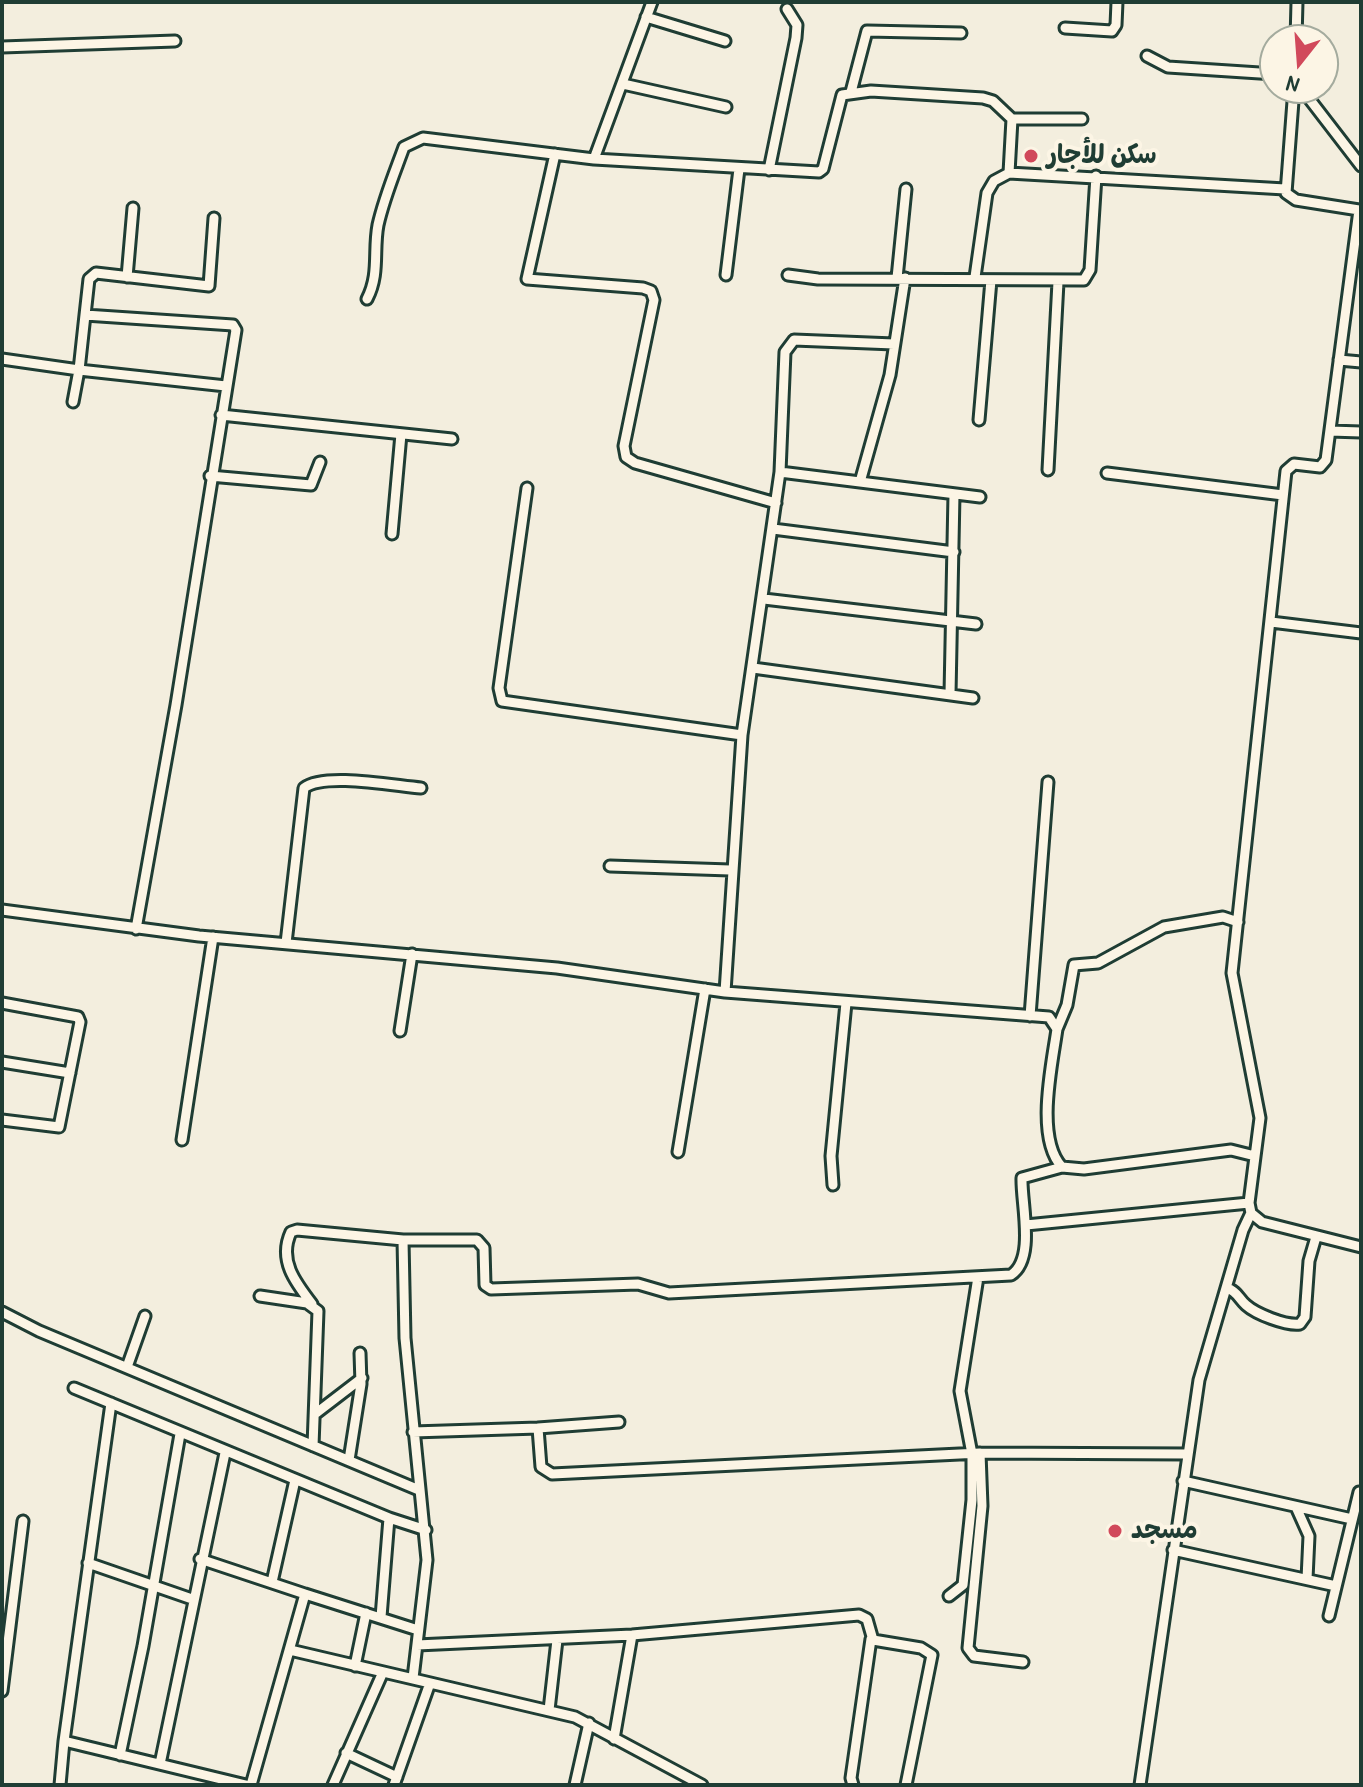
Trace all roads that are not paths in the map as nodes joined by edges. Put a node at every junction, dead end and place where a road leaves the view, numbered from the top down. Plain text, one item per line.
1 (652, 2) edge
2 (1117, 2) edge
3 (1297, 2) edge
4 (787, 9) dead end
5 (646, 17) junction
6 (1296, 24) edge
7 (1065, 28) dead end
8 (961, 33) dead end
9 (175, 41) dead end
10 (725, 41) dead end
11 (2, 47) edge
12 (1147, 56) dead end
13 (1259, 73) edge
14 (623, 84) junction
15 (851, 92) junction
16 (1293, 104) edge
17 (1313, 104) edge
18 (726, 107) dead end
19 (1012, 119) junction
20 (1082, 119) dead end
21 (555, 154) junction
22 (594, 159) junction
23 (1361, 166) edge
24 (739, 169) junction
25 (769, 170) junction
26 (1009, 173) junction
27 (1096, 176) junction
28 (906, 189) dead end
29 (1285, 189) junction
30 (133, 208) dead end
31 (214, 218) dead end
32 (726, 275) dead end
33 (788, 275) dead end
34 (127, 277) junction
35 (975, 277) junction
36 (901, 278) junction
37 (991, 280) junction
38 (1058, 282) junction
39 (1347, 293) junction
40 (1361, 294) edge
41 (367, 299) dead end
42 (85, 315) junction
43 (894, 344) junction
44 (2, 359) edge
45 (1339, 360) junction
46 (1361, 362) edge
47 (79, 370) junction
48 (226, 386) junction
49 (73, 402) dead end
50 (221, 415) junction
51 (979, 420) dead end
52 (1330, 431) junction
53 (1361, 432) edge
54 (401, 434) junction
55 (452, 439) dead end
56 (320, 462) dead end
57 (1048, 470) dead end
58 (780, 472) junction
59 (1107, 473) dead end
60 (210, 476) junction
61 (860, 482) junction
62 (527, 488) dead end
63 (954, 494) junction
64 (1283, 495) junction
65 (980, 497) dead end
66 (776, 503) junction
67 (773, 529) junction
68 (392, 534) dead end
69 (954, 552) junction
70 (764, 599) junction
71 (1271, 622) junction
72 (954, 623) junction
73 (976, 624) dead end
74 (1361, 633) edge
75 (753, 668) junction
76 (950, 694) junction
77 (973, 698) dead end
78 (742, 735) junction
79 (1048, 782) dead end
80 (421, 788) dead end
81 (610, 866) dead end
82 (730, 870) junction
83 (2, 910) edge
84 (1238, 922) junction
85 (136, 929) junction
86 (213, 937) junction
87 (286, 943) junction
88 (412, 954) junction
89 (705, 989) junction
90 (725, 992) junction
91 (2, 1003) edge
92 (846, 1003) junction
93 (1030, 1016) junction
94 (1057, 1029) junction
95 (400, 1031) dead end
96 (2, 1062) edge
97 (70, 1073) junction
98 (2, 1120) edge
99 (182, 1140) dead end
100 (678, 1152) dead end
101 (1255, 1156) junction
102 (1062, 1167) junction
103 (833, 1185) dead end
104 (1250, 1208) junction
105 (1026, 1225) junction
106 (1316, 1237) junction
107 (403, 1240) junction
108 (1361, 1247) edge
109 (978, 1277) junction
110 (1227, 1288) junction
111 (260, 1296) dead end
112 (312, 1304) junction
113 (2, 1312) edge
114 (145, 1316) dead end
115 (360, 1353) dead end
116 (127, 1367) junction
117 (362, 1378) junction
118 (74, 1388) dead end
119 (111, 1403) junction
120 (315, 1414) junction
121 (619, 1422) dead end
122 (538, 1428) junction
123 (413, 1432) junction
124 (180, 1434) junction
125 (313, 1446) junction
126 (225, 1453) junction
127 (976, 1454) junction
128 (1187, 1454) junction
129 (349, 1460) junction
130 (295, 1480) junction
131 (1183, 1481) junction
132 (419, 1490) junction
133 (1359, 1492) dead end
134 (1296, 1507) junction
135 (389, 1518) junction
136 (1352, 1519) junction
137 (23, 1521) dead end
138 (426, 1530) junction
139 (1173, 1550) junction
140 (200, 1559) junction
141 (88, 1563) junction
142 (1307, 1579) junction
143 (272, 1582) junction
144 (1336, 1586) junction
145 (151, 1587) junction
146 (305, 1594) junction
147 (949, 1596) dead end
148 (192, 1599) junction
149 (6, 1613) edge
150 (366, 1613) junction
151 (1329, 1616) dead end
152 (381, 1617) junction
153 (418, 1630) junction
154 (632, 1635) junction
155 (871, 1639) junction
156 (557, 1640) junction
157 (417, 1645) junction
158 (290, 1650) junction
159 (1023, 1662) dead end
160 (355, 1666) junction
161 (383, 1672) junction
162 (413, 1678) junction
163 (430, 1683) junction
164 (2, 1691) edge
165 (549, 1710) junction
166 (589, 1723) junction
167 (614, 1739) junction
168 (64, 1741) junction
169 (346, 1753) junction
170 (120, 1755) junction
171 (160, 1764) junction
172 (396, 1781) edge
173 (60, 1785) edge
174 (248, 1785) edge
175 (333, 1785) edge
176 (575, 1785) edge
177 (702, 1785) edge
178 (853, 1785) edge
179 (906, 1785) edge
180 (1140, 1785) edge

1 - 5 street
2 - 7 street
3 - 6 street
4 - 25 street
5 - 10 street
5 - 14 street
8 - 15 street
9 - 11 street
12 - 13 street
14 - 18 street
14 - 22 street
15 - 19 street
15 - 25 street
16 - 29 street
17 - 23 street
19 - 20 street
19 - 26 street
21 - 22 street
21 - 41 street
21 - 66 street
22 - 24 street
24 - 25 street
24 - 32 street
26 - 27 street
26 - 35 street
27 - 29 street
27 - 38 street
28 - 36 street
29 - 39 street
30 - 34 street
31 - 34 street
33 - 36 street
34 - 42 street
35 - 36 street
35 - 37 street
36 - 43 street
37 - 38 street
37 - 51 street
38 - 57 street
39 - 40 street
39 - 45 street
42 - 47 street
42 - 48 street
43 - 58 street
43 - 61 street
44 - 47 street
45 - 46 street
45 - 52 street
47 - 48 street
47 - 49 street
48 - 50 street
50 - 54 street
50 - 60 street
52 - 53 street
52 - 64 street
54 - 55 street
54 - 68 street
56 - 60 street
58 - 61 street
58 - 66 street
59 - 64 street
60 - 85 street
61 - 63 street
62 - 78 street
63 - 65 street
63 - 69 street
64 - 71 street
66 - 67 street
67 - 69 street
67 - 70 street
69 - 72 street
70 - 72 street
70 - 75 street
71 - 74 street
71 - 84 street
72 - 73 street
72 - 76 street
75 - 76 street
75 - 78 street
76 - 77 street
78 - 82 street
79 - 93 street
80 - 87 street
81 - 82 street
82 - 90 street
83 - 85 street
84 - 94 street
84 - 101 street
85 - 86 street
86 - 87 street
86 - 99 street
87 - 88 street
88 - 89 street
88 - 95 street
89 - 90 street
89 - 100 street
90 - 92 street
91 - 97 street
92 - 93 street
92 - 103 street
93 - 94 street
94 - 102 street
96 - 97 street
97 - 98 street
101 - 102 street
101 - 104 street
102 - 105 street
104 - 105 street
104 - 106 street
104 - 110 street
105 - 109 street
106 - 108 street
106 - 110 street
107 - 109 street
107 - 112 street
107 - 123 street
109 - 127 street
110 - 128 street
111 - 112 street
112 - 120 street
113 - 116 street
114 - 116 street
115 - 117 street
116 - 125 street
117 - 120 street
117 - 129 street
118 - 119 street
119 - 124 street
119 - 141 street
120 - 125 street
121 - 122 street
122 - 123 street
122 - 127 street
123 - 132 street
124 - 126 street
124 - 145 street
125 - 129 street
126 - 130 street
126 - 140 street
127 - 128 street
127 - 147 street
127 - 159 street
128 - 131 street
129 - 132 street
130 - 135 street
130 - 143 street
131 - 134 street
131 - 139 street
132 - 138 street
133 - 136 street
134 - 136 street
134 - 142 street
135 - 138 street
135 - 152 street
136 - 144 street
137 - 149 street
138 - 153 street
139 - 142 street
139 - 180 street
140 - 143 street
140 - 148 street
141 - 145 street
141 - 168 street
142 - 144 street
143 - 146 street
144 - 151 street
145 - 148 street
145 - 170 street
146 - 150 street
146 - 158 street
148 - 171 street
149 - 164 street
150 - 152 street
150 - 160 street
152 - 153 street
153 - 157 street
154 - 155 street
154 - 156 street
154 - 167 street
155 - 178 street
155 - 179 street
156 - 157 street
156 - 165 street
157 - 162 street
158 - 160 street
158 - 174 street
160 - 161 street
161 - 162 street
161 - 169 street
162 - 163 street
163 - 165 street
163 - 172 street
165 - 166 street
166 - 167 street
166 - 176 street
167 - 177 street
168 - 170 street
168 - 173 street
169 - 172 street
169 - 175 street
170 - 171 street
171 - 174 street

